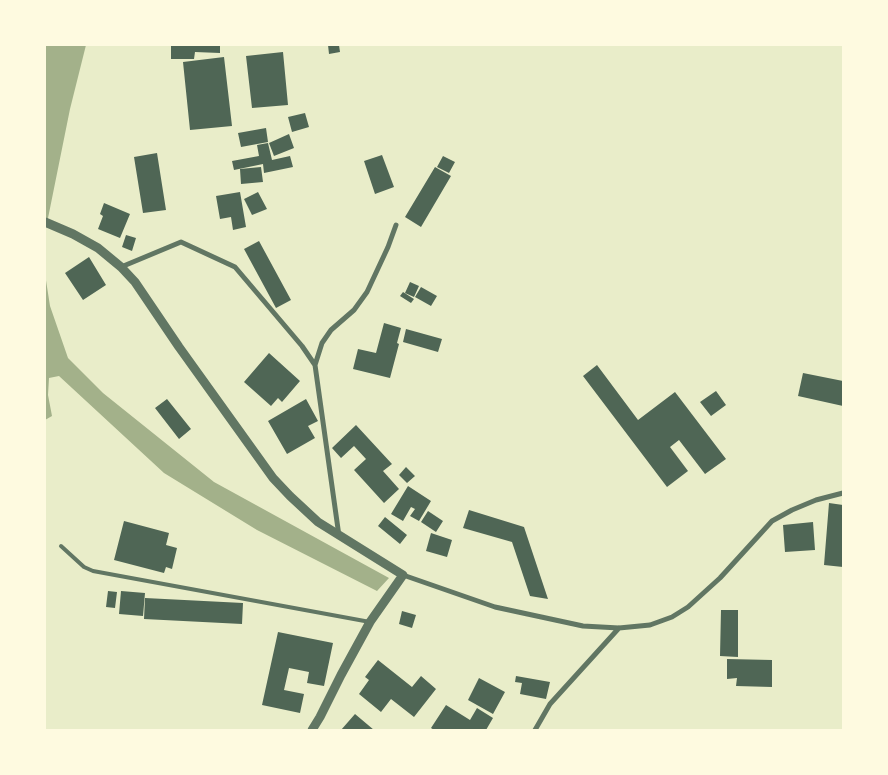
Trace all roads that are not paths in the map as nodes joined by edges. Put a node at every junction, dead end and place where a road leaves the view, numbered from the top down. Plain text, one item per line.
1 (45, 222) edge
2 (396, 225) dead end
3 (121, 267) junction
4 (315, 365) junction
5 (843, 493) edge
6 (339, 536) junction
7 (61, 546) dead end
8 (403, 575) junction
9 (370, 622) junction
10 (619, 628) junction
11 (312, 730) edge
12 (535, 730) edge

1 - 3 street
2 - 4 street
3 - 4 street
3 - 6 street
4 - 6 street
5 - 10 street
6 - 8 street
7 - 9 lane
8 - 9 street
8 - 10 street
9 - 11 street
10 - 12 street

